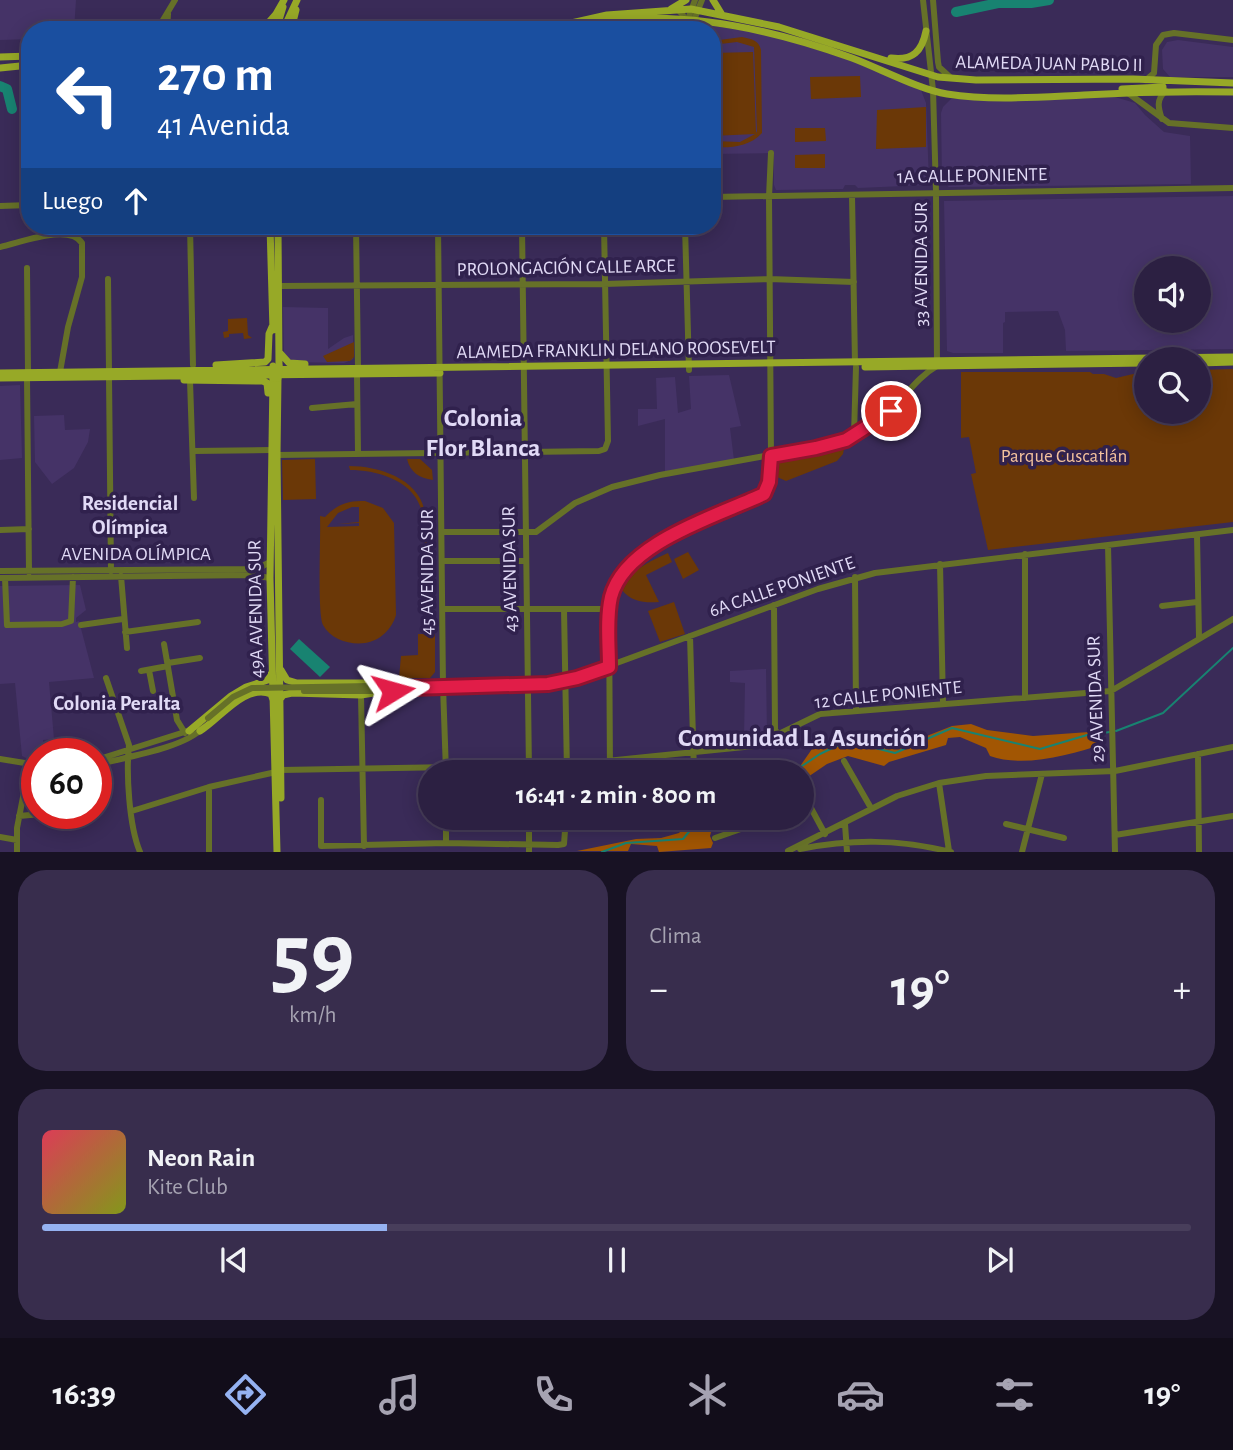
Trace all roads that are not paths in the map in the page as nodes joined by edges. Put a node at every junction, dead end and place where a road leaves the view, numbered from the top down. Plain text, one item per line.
1 (175, 0) edge
2 (284, 0) edge
3 (298, 0) edge
4 (686, 0) edge
5 (695, 0) edge
6 (702, 0) edge
7 (713, 0) edge
8 (933, 0) edge
9 (923, 1) edge
10 (674, 9) junction
11 (168, 12) junction
12 (721, 13) junction
13 (691, 15) junction
14 (162, 21) edge
15 (168, 21) edge
16 (270, 21) edge
17 (285, 21) edge
18 (287, 21) edge
19 (579, 21) edge
20 (620, 21) edge
21 (688, 21) edge
22 (718, 21) edge
23 (721, 22) edge
24 (926, 31) junction
25 (1233, 40) edge
26 (21, 56) edge
27 (0, 57) edge
28 (878, 57) junction
29 (21, 66) edge
30 (0, 68) edge
31 (1155, 68) junction
32 (935, 76) junction
33 (954, 79) junction
34 (1172, 82) junction
35 (1142, 83) junction
36 (1233, 87) edge
37 (933, 90) junction
38 (1167, 91) junction
39 (1128, 93) junction
40 (1163, 121) junction
41 (1233, 128) edge
42 (771, 153) dead end
43 (1233, 188) edge
44 (936, 192) junction
45 (852, 195) junction
46 (721, 197) edge
47 (769, 197) junction
48 (21, 205) edge
49 (0, 206) edge
50 (50, 235) edge
51 (74, 235) edge
52 (190, 235) edge
53 (270, 235) edge
54 (278, 235) edge
55 (356, 235) edge
56 (438, 235) edge
57 (522, 235) edge
58 (604, 235) edge
59 (685, 235) edge
60 (0, 247) edge
61 (27, 268) dead end
62 (108, 279) dead end
63 (769, 279) junction
64 (687, 282) junction
65 (854, 282) junction
66 (522, 283) junction
67 (604, 284) junction
68 (439, 285) junction
69 (279, 286) junction
70 (358, 286) junction
71 (272, 327) junction
72 (278, 351) junction
73 (1233, 356) edge
74 (1233, 362) edge
75 (937, 363) junction
76 (1134, 363) edge
77 (1211, 363) edge
78 (193, 365) junction
79 (855, 365) junction
80 (276, 366) junction
81 (771, 366) junction
82 (689, 367) junction
83 (606, 368) junction
84 (523, 369) junction
85 (159, 370) junction
86 (440, 370) junction
87 (357, 371) junction
88 (60, 372) junction
89 (109, 374) junction
90 (0, 375) edge
91 (28, 375) junction
92 (174, 376) junction
93 (190, 381) junction
94 (357, 404) junction
95 (312, 408) dead end
96 (275, 419) junction
97 (854, 435) junction
98 (193, 451) junction
99 (274, 452) junction
100 (524, 452) junction
101 (358, 453) junction
102 (441, 453) junction
103 (771, 456) junction
104 (194, 498) dead end
105 (29, 529) junction
106 (0, 530) edge
107 (1233, 530) edge
108 (442, 531) junction
109 (525, 531) junction
110 (1197, 535) junction
111 (1108, 545) junction
112 (1025, 554) junction
113 (443, 561) junction
114 (526, 561) junction
115 (270, 562) junction
116 (940, 564) junction
117 (0, 571) edge
118 (111, 573) junction
119 (29, 574) junction
120 (121, 576) junction
121 (73, 577) junction
122 (855, 577) junction
123 (3, 578) edge
124 (270, 578) junction
125 (1197, 602) junction
126 (774, 605) junction
127 (1162, 606) dead end
128 (443, 609) junction
129 (527, 609) junction
130 (564, 609) junction
131 (609, 609) junction
132 (123, 619) junction
133 (1233, 619) edge
134 (198, 622) dead end
135 (81, 625) dead end
136 (125, 632) junction
137 (690, 636) junction
138 (1199, 637) junction
139 (164, 643) dead end
140 (127, 648) dead end
141 (200, 658) dead end
142 (168, 664) junction
143 (276, 664) junction
144 (609, 667) junction
145 (149, 670) junction
146 (141, 671) dead end
147 (106, 678) dead end
148 (264, 682) junction
149 (290, 682) junction
150 (565, 682) junction
151 (527, 685) junction
152 (443, 686) junction
153 (410, 688) junction
154 (153, 691) dead end
155 (1111, 691) junction
156 (262, 692) junction
157 (292, 693) junction
158 (361, 695) junction
159 (1025, 698) junction
160 (277, 702) junction
161 (943, 704) junction
162 (856, 710) junction
163 (209, 719) junction
164 (187, 732) junction
165 (200, 732) junction
166 (778, 735) junction
167 (1233, 747) edge
168 (694, 751) junction
169 (128, 754) junction
170 (1198, 754) junction
171 (0, 757) edge
172 (112, 758) edge
173 (446, 760) edge
174 (528, 760) edge
175 (567, 760) edge
176 (610, 760) edge
177 (625, 760) edge
178 (694, 760) edge
179 (21, 761) edge
180 (844, 761) dead end
181 (363, 769) junction
182 (418, 769) edge
183 (279, 771) junction
184 (1115, 771) junction
185 (1042, 774) junction
186 (939, 783) junction
187 (209, 787) junction
188 (321, 800) dead end
189 (21, 808) edge
190 (871, 808) junction
191 (132, 811) junction
192 (19, 816) joint
193 (814, 816) edge
194 (1233, 816) edge
195 (1199, 821) junction
196 (845, 824) junction
197 (1006, 824) dead end
198 (1028, 829) junction
199 (446, 830) edge
200 (529, 830) edge
201 (565, 830) edge
202 (738, 830) edge
203 (825, 834) junction
204 (1115, 835) junction
205 (0, 837) edge
206 (715, 838) dead end
207 (1064, 838) dead end
208 (16, 839) junction
209 (846, 842) junction
210 (446, 843) junction
211 (364, 846) junction
212 (529, 848) edge
213 (788, 851) edge
214 (950, 851) edge
215 (17, 852) edge
216 (140, 852) edge
217 (209, 852) edge
218 (279, 852) edge
219 (847, 852) edge
220 (1022, 852) edge
221 (1115, 852) edge
222 (1199, 852) edge

1 - 11 street
2 - 16 main road
2 - 17 main road
3 - 18 main road
4 - 10 main road
5 - 13 street
6 - 13 street
7 - 12 main road
8 - 33 street
9 - 24 street, 33 AVENIDA SUR
10 - 13 main road, ALAMEDA JUAN PABLO II
10 - 19 main road, ALAMEDA JUAN PABLO II
11 - 14 street
11 - 15 street
12 - 13 main road, ALAMEDA JUAN PABLO II
12 - 28 main road, ALAMEDA JUAN PABLO II
13 - 20 main road, ALAMEDA JUAN PABLO II
13 - 21 street
13 - 22 main road, ALAMEDA JUAN PABLO II
23 - 37 main road, ALAMEDA JUAN PABLO II
24 - 28 main road
24 - 32 street, 33 AVENIDA SUR
25 - 31 street
26 - 27 main road
28 - 32 main road, ALAMEDA JUAN PABLO II
29 - 30 main road
31 - 34 street
31 - 35 street
32 - 33 main road, ALAMEDA JUAN PABLO II
32 - 35 main road
32 - 37 street, 33 AVENIDA SUR
33 - 35 main road, ALAMEDA JUAN PABLO II
34 - 35 main road, ALAMEDA JUAN PABLO II
34 - 36 main road, ALAMEDA JUAN PABLO II
35 - 36 main road
35 - 37 main road
36 - 38 main road, ALAMEDA JUAN PABLO II
37 - 39 main road, ALAMEDA JUAN PABLO II
37 - 44 street, 33 AVENIDA SUR
38 - 39 main road, ALAMEDA JUAN PABLO II
38 - 40 street
39 - 40 street
40 - 41 street
42 - 47 street
43 - 44 street, 1A CALLE PONIENTE
44 - 45 street, 1A CALLE PONIENTE
44 - 75 street, 33 AVENIDA SUR
45 - 47 street, 1A CALLE PONIENTE
45 - 65 street
46 - 47 street, 1A CALLE PONIENTE
47 - 63 street
48 - 49 street
50 - 60 street
51 - 88 street
52 - 78 street
53 - 71 main road
54 - 69 main road
55 - 70 street
56 - 68 street, 45 AVENIDA SUR
57 - 66 street, 43 AVENIDA SUR
58 - 67 street
59 - 64 street
61 - 91 street
62 - 89 street
63 - 64 street, PROLONGACIÓN CALLE ARCE
63 - 65 street, PROLONGACIÓN CALLE ARCE
63 - 81 street
64 - 67 street, PROLONGACIÓN CALLE ARCE
64 - 82 street
65 - 79 street
66 - 67 street, PROLONGACIÓN CALLE ARCE
66 - 68 street, PROLONGACIÓN CALLE ARCE
66 - 84 street, 43 AVENIDA SUR
67 - 83 street
68 - 70 street, PROLONGACIÓN CALLE ARCE
68 - 86 street, 45 AVENIDA SUR
69 - 70 street, PROLONGACIÓN CALLE ARCE
69 - 72 main road
70 - 87 street
71 - 78 main road
71 - 80 main road
72 - 80 main road
72 - 87 main road
73 - 75 main road, ALAMEDA FRANKLIN DELANO ROOSEVELT
74 - 77 main road
75 - 76 main road, ALAMEDA FRANKLIN DELANO ROOSEVELT
75 - 79 main road, ALAMEDA FRANKLIN DELANO ROOSEVELT
75 - 97 street
78 - 85 main road
79 - 81 main road, ALAMEDA FRANKLIN DELANO ROOSEVELT
79 - 97 street
80 - 96 main road, 49A AVENIDA SUR, bridge
81 - 82 main road, ALAMEDA FRANKLIN DELANO ROOSEVELT
81 - 103 street
82 - 83 main road, ALAMEDA FRANKLIN DELANO ROOSEVELT
83 - 84 main road, ALAMEDA FRANKLIN DELANO ROOSEVELT
83 - 100 street
84 - 86 main road, ALAMEDA FRANKLIN DELANO ROOSEVELT
84 - 100 street, 43 AVENIDA SUR
85 - 87 main road, ALAMEDA FRANKLIN DELANO ROOSEVELT
85 - 89 main road, ALAMEDA FRANKLIN DELANO ROOSEVELT
86 - 87 main road, ALAMEDA FRANKLIN DELANO ROOSEVELT
86 - 102 street, 45 AVENIDA SUR
87 - 92 main road, ALAMEDA FRANKLIN DELANO ROOSEVELT
87 - 94 street
87 - 96 main road
88 - 89 main road, ALAMEDA FRANKLIN DELANO ROOSEVELT
88 - 91 main road, ALAMEDA FRANKLIN DELANO ROOSEVELT
89 - 91 main road, ALAMEDA FRANKLIN DELANO ROOSEVELT
89 - 92 main road, ALAMEDA FRANKLIN DELANO ROOSEVELT
89 - 118 street
90 - 91 main road, ALAMEDA FRANKLIN DELANO ROOSEVELT
91 - 105 street
92 - 93 main road
93 - 96 main road
93 - 98 street
94 - 95 street
94 - 101 street
96 - 99 main road, 49A AVENIDA SUR
97 - 103 street
98 - 99 street
98 - 104 street
99 - 101 street
99 - 115 main road, 49A AVENIDA SUR
99 - 143 main road, 49A AVENIDA SUR
100 - 102 street
100 - 109 street, 43 AVENIDA SUR
101 - 102 street
102 - 108 street, 45 AVENIDA SUR
103 - 109 street
103 - 131 street
105 - 106 street
105 - 119 street
107 - 110 street, 6A CALLE PONIENTE
108 - 109 street
108 - 113 street, 45 AVENIDA SUR
109 - 114 street, 43 AVENIDA SUR
110 - 111 street, 6A CALLE PONIENTE
110 - 125 street
111 - 112 street, 6A CALLE PONIENTE
111 - 155 street, 29 AVENIDA SUR
112 - 116 street, 6A CALLE PONIENTE
112 - 159 street
113 - 114 street
113 - 128 street, 45 AVENIDA SUR
114 - 129 street, 43 AVENIDA SUR
115 - 118 street, AVENIDA OLÍMPICA
115 - 124 main road, 49A AVENIDA SUR
116 - 122 street, 6A CALLE PONIENTE
116 - 161 street
117 - 119 street, AVENIDA OLÍMPICA
118 - 119 street, AVENIDA OLÍMPICA
118 - 120 street, AVENIDA OLÍMPICA
118 - 121 street, AVENIDA OLÍMPICA
119 - 121 street, AVENIDA OLÍMPICA
119 - 123 street, AVENIDA OLÍMPICA
120 - 124 street, AVENIDA OLÍMPICA
120 - 132 street
121 - 123 street
122 - 126 street, 6A CALLE PONIENTE
122 - 162 street
124 - 143 main road, 49A AVENIDA SUR
125 - 127 street
125 - 138 street
126 - 137 street, 6A CALLE PONIENTE
126 - 166 street
128 - 129 street
128 - 152 street, 45 AVENIDA SUR
129 - 130 street
129 - 151 street, 43 AVENIDA SUR
130 - 131 street
130 - 150 street
131 - 144 street
132 - 135 street
132 - 136 street
133 - 138 street, 12 CALLE PONIENTE
134 - 136 street
136 - 140 street
137 - 144 street, 6A CALLE PONIENTE
137 - 168 street
138 - 155 street, 12 CALLE PONIENTE
139 - 142 street
141 - 142 street
142 - 145 street
142 - 164 street
143 - 148 main road
143 - 149 main road
143 - 160 main road, 49A AVENIDA SUR
144 - 150 street, 6A CALLE PONIENTE
144 - 176 street
145 - 146 street
145 - 154 street
147 - 169 street
148 - 156 main road
148 - 164 main road
149 - 153 main road
149 - 157 main road
150 - 151 street, 6A CALLE PONIENTE
150 - 175 street
151 - 152 street, 6A CALLE PONIENTE
151 - 174 street, 43 AVENIDA SUR
152 - 153 street, 6A CALLE PONIENTE
152 - 173 street, 45 AVENIDA SUR
153 - 158 main road
153 - 163 street, 6A CALLE PONIENTE, bridge
155 - 159 street, 12 CALLE PONIENTE
155 - 184 street, 29 AVENIDA SUR
156 - 160 main road
156 - 165 main road
157 - 158 main road
157 - 160 main road
158 - 181 street
159 - 161 street, 12 CALLE PONIENTE
160 - 183 main road, 49A AVENIDA SUR
161 - 162 street, 12 CALLE PONIENTE
162 - 166 street, 12 CALLE PONIENTE
163 - 164 street
163 - 165 street
164 - 169 street
165 - 169 street
166 - 168 street, 12 CALLE PONIENTE
167 - 170 street
168 - 177 street, 12 CALLE PONIENTE
168 - 178 street
169 - 172 street
169 - 191 street
170 - 184 street
170 - 195 street
171 - 179 street
180 - 190 street
181 - 182 street, 12 CALLE PONIENTE
181 - 183 street, 12 CALLE PONIENTE
181 - 211 street
183 - 187 street, 12 CALLE PONIENTE
183 - 218 main road, 49A AVENIDA SUR
184 - 185 street
184 - 204 street, 29 AVENIDA SUR
185 - 186 street
185 - 198 street
186 - 190 street
186 - 214 street
187 - 191 street, 12 CALLE PONIENTE
187 - 217 street
188 - 211 street
189 - 192 street
190 - 196 street
191 - 216 street
192 - 208 street
193 - 203 street
194 - 195 street
195 - 204 street
195 - 222 street
196 - 203 street
196 - 209 street
197 - 198 street
198 - 207 street
198 - 220 street
199 - 210 street
200 - 212 street
201 - 212 street
202 - 206 street
203 - 213 street
204 - 221 street, 29 AVENIDA SUR
205 - 208 street
208 - 215 street
209 - 213 street
209 - 214 street
209 - 219 street
210 - 211 street
210 - 212 street

